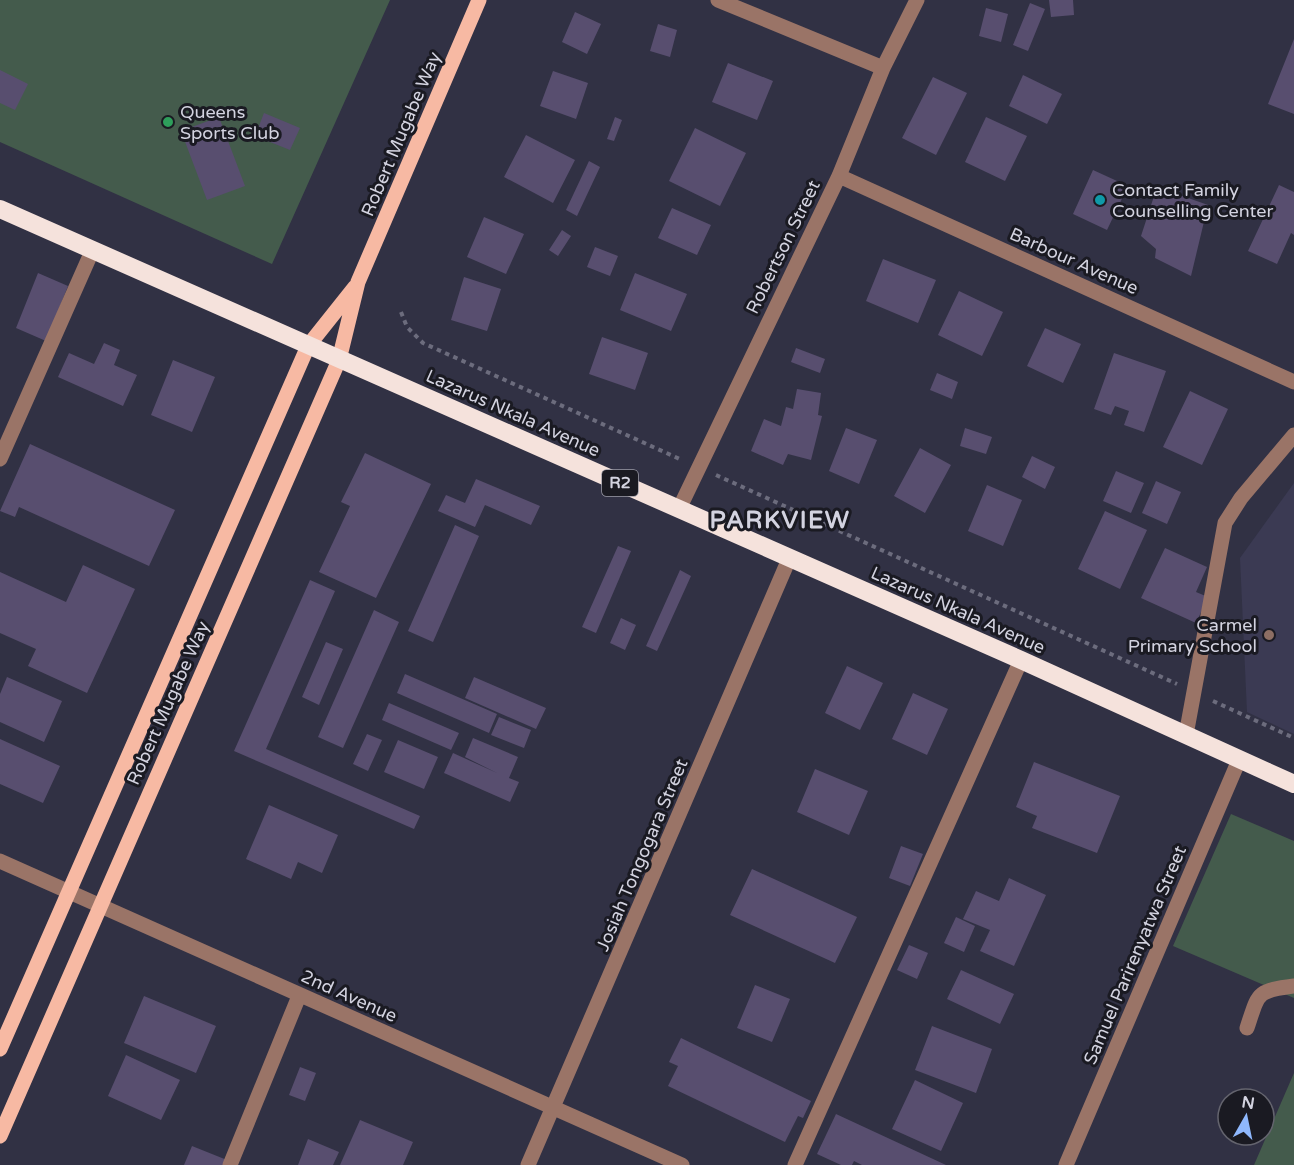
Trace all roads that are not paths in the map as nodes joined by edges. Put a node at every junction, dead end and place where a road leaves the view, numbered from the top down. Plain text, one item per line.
1 (479, 0) edge
2 (718, 0) edge
3 (917, 0) edge
4 (883, 68) junction
5 (839, 176) junction
6 (0, 209) edge
7 (93, 249) junction
8 (358, 282) junction
9 (308, 346) junction
10 (339, 360) junction
11 (1294, 382) edge
12 (1294, 435) edge
13 (0, 459) edge
14 (679, 509) junction
15 (789, 559) junction
16 (1021, 660) junction
17 (1186, 735) junction
18 (1239, 760) junction
19 (1294, 784) edge
20 (0, 861) edge
21 (69, 892) junction
22 (100, 907) junction
23 (1294, 986) edge
24 (299, 996) junction
25 (1247, 1028) dead end
26 (0, 1049) edge
27 (555, 1108) junction
28 (0, 1136) edge
29 (230, 1165) edge
30 (528, 1165) edge
31 (682, 1165) edge
32 (795, 1165) edge
33 (1066, 1165) edge

1 - 8 main road, Robert Mugabe Way
2 - 4 street
3 - 4 street, Robertson Street
4 - 5 street, Robertson Street
5 - 11 street, Barbour Avenue
5 - 14 street, Robertson Street
6 - 7 highway, Lazarus Nkala Avenue / R2
7 - 9 highway, Lazarus Nkala Avenue / R2
7 - 13 street
8 - 9 main road, Robert Mugabe Way
8 - 10 main road, Robert Mugabe Way
9 - 10 highway, Lazarus Nkala Avenue / R2
9 - 21 main road, Robert Mugabe Way
10 - 14 highway, Lazarus Nkala Avenue / R2
10 - 22 main road, Robert Mugabe Way
12 - 17 street
14 - 15 highway, Lazarus Nkala Avenue / R2
15 - 16 highway, Lazarus Nkala Avenue / R2
15 - 27 street, Josiah Tongogara Street
16 - 17 highway, Lazarus Nkala Avenue / R2
16 - 32 street
17 - 18 highway, Lazarus Nkala Avenue / R2
18 - 19 highway, R2
18 - 33 street, Samuel Parirenyatwa Street
20 - 21 street, 2nd Avenue
21 - 22 street, 2nd Avenue
21 - 26 main road, Robert Mugabe Way
22 - 24 street, 2nd Avenue
22 - 28 main road, Robert Mugabe Way
23 - 25 street
24 - 27 street, 2nd Avenue
24 - 29 street
27 - 30 street, Josiah Tongogara Street
27 - 31 street, 2nd Avenue

